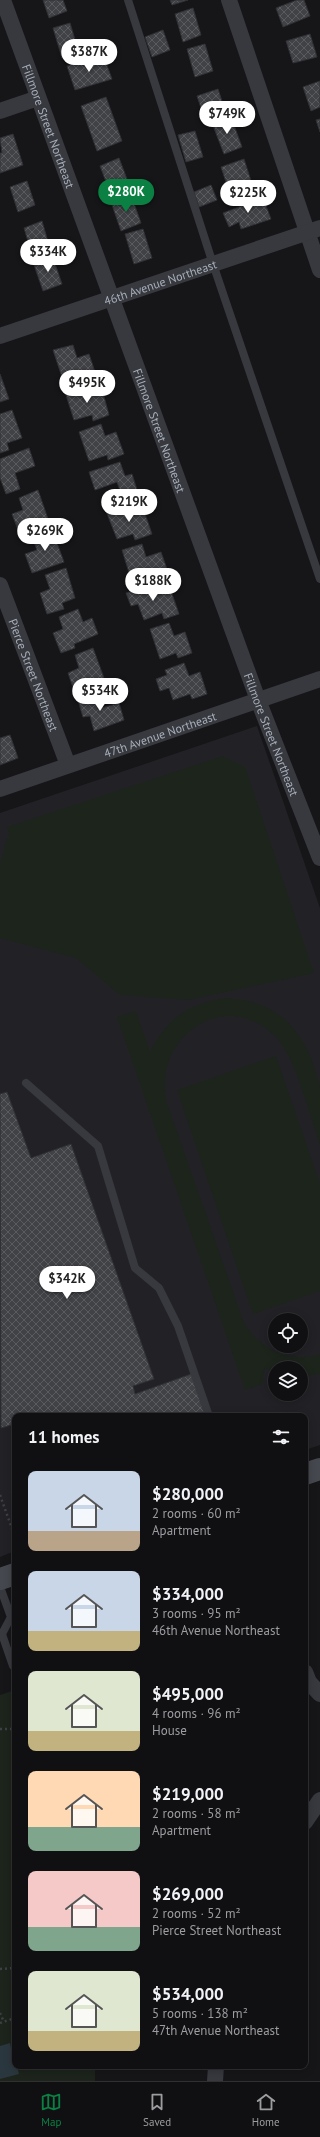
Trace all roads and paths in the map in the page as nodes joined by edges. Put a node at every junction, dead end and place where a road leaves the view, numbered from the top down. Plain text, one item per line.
1 (3, 0) edge
2 (128, 0) edge
3 (229, 0) edge
4 (38, 98) junction
5 (0, 111) edge
6 (314, 230) edge
7 (213, 264) junction
8 (320, 270) edge
9 (112, 298) junction
10 (0, 336) edge
11 (320, 579) edge
12 (0, 585) edge
13 (320, 679) edge
14 (258, 700) junction
15 (68, 765) junction
16 (0, 789) edge
17 (314, 820) edge
18 (320, 858) edge
19 (26, 1082) dead end
20 (208, 1413) edge
21 (320, 1469) edge
22 (308, 1473) edge
23 (0, 1495) edge
24 (12, 1529) edge
25 (12, 1575) edge
26 (0, 1579) edge
27 (0, 1587) edge
28 (12, 1663) edge
29 (308, 1680) edge
30 (320, 1694) edge
31 (0, 1729) edge
32 (12, 1729) edge
33 (320, 1800) edge
34 (308, 1818) edge
35 (12, 1968) edge
36 (0, 1969) edge
37 (0, 2013) edge
38 (12, 2019) edge
39 (4, 2022) junction
40 (0, 2023) edge
41 (216, 2069) edge
42 (215, 2081) edge

1 - 4 street, Fillmore Street Northeast
2 - 7 lane
3 - 6 street
4 - 5 street
4 - 9 street, Fillmore Street Northeast
6 - 7 street, 46th Avenue Northeast
6 - 8 street
7 - 9 street, 46th Avenue Northeast
7 - 11 lane
9 - 10 street, 46th Avenue Northeast
9 - 14 street, Fillmore Street Northeast
12 - 15 street, Pierce Street Northeast
13 - 14 street, 47th Avenue Northeast
14 - 15 street, 47th Avenue Northeast
14 - 17 street, Fillmore Street Northeast
15 - 16 street, 47th Avenue Northeast
17 - 18 street, Fillmore Street Northeast
19 - 20 lane
21 - 22 street
23 - 24 path
25 - 26 street
27 - 28 lane
29 - 30 street
31 - 32 path
33 - 34 street
35 - 36 path
37 - 39 path
38 - 39 path
39 - 40 path
41 - 42 street

